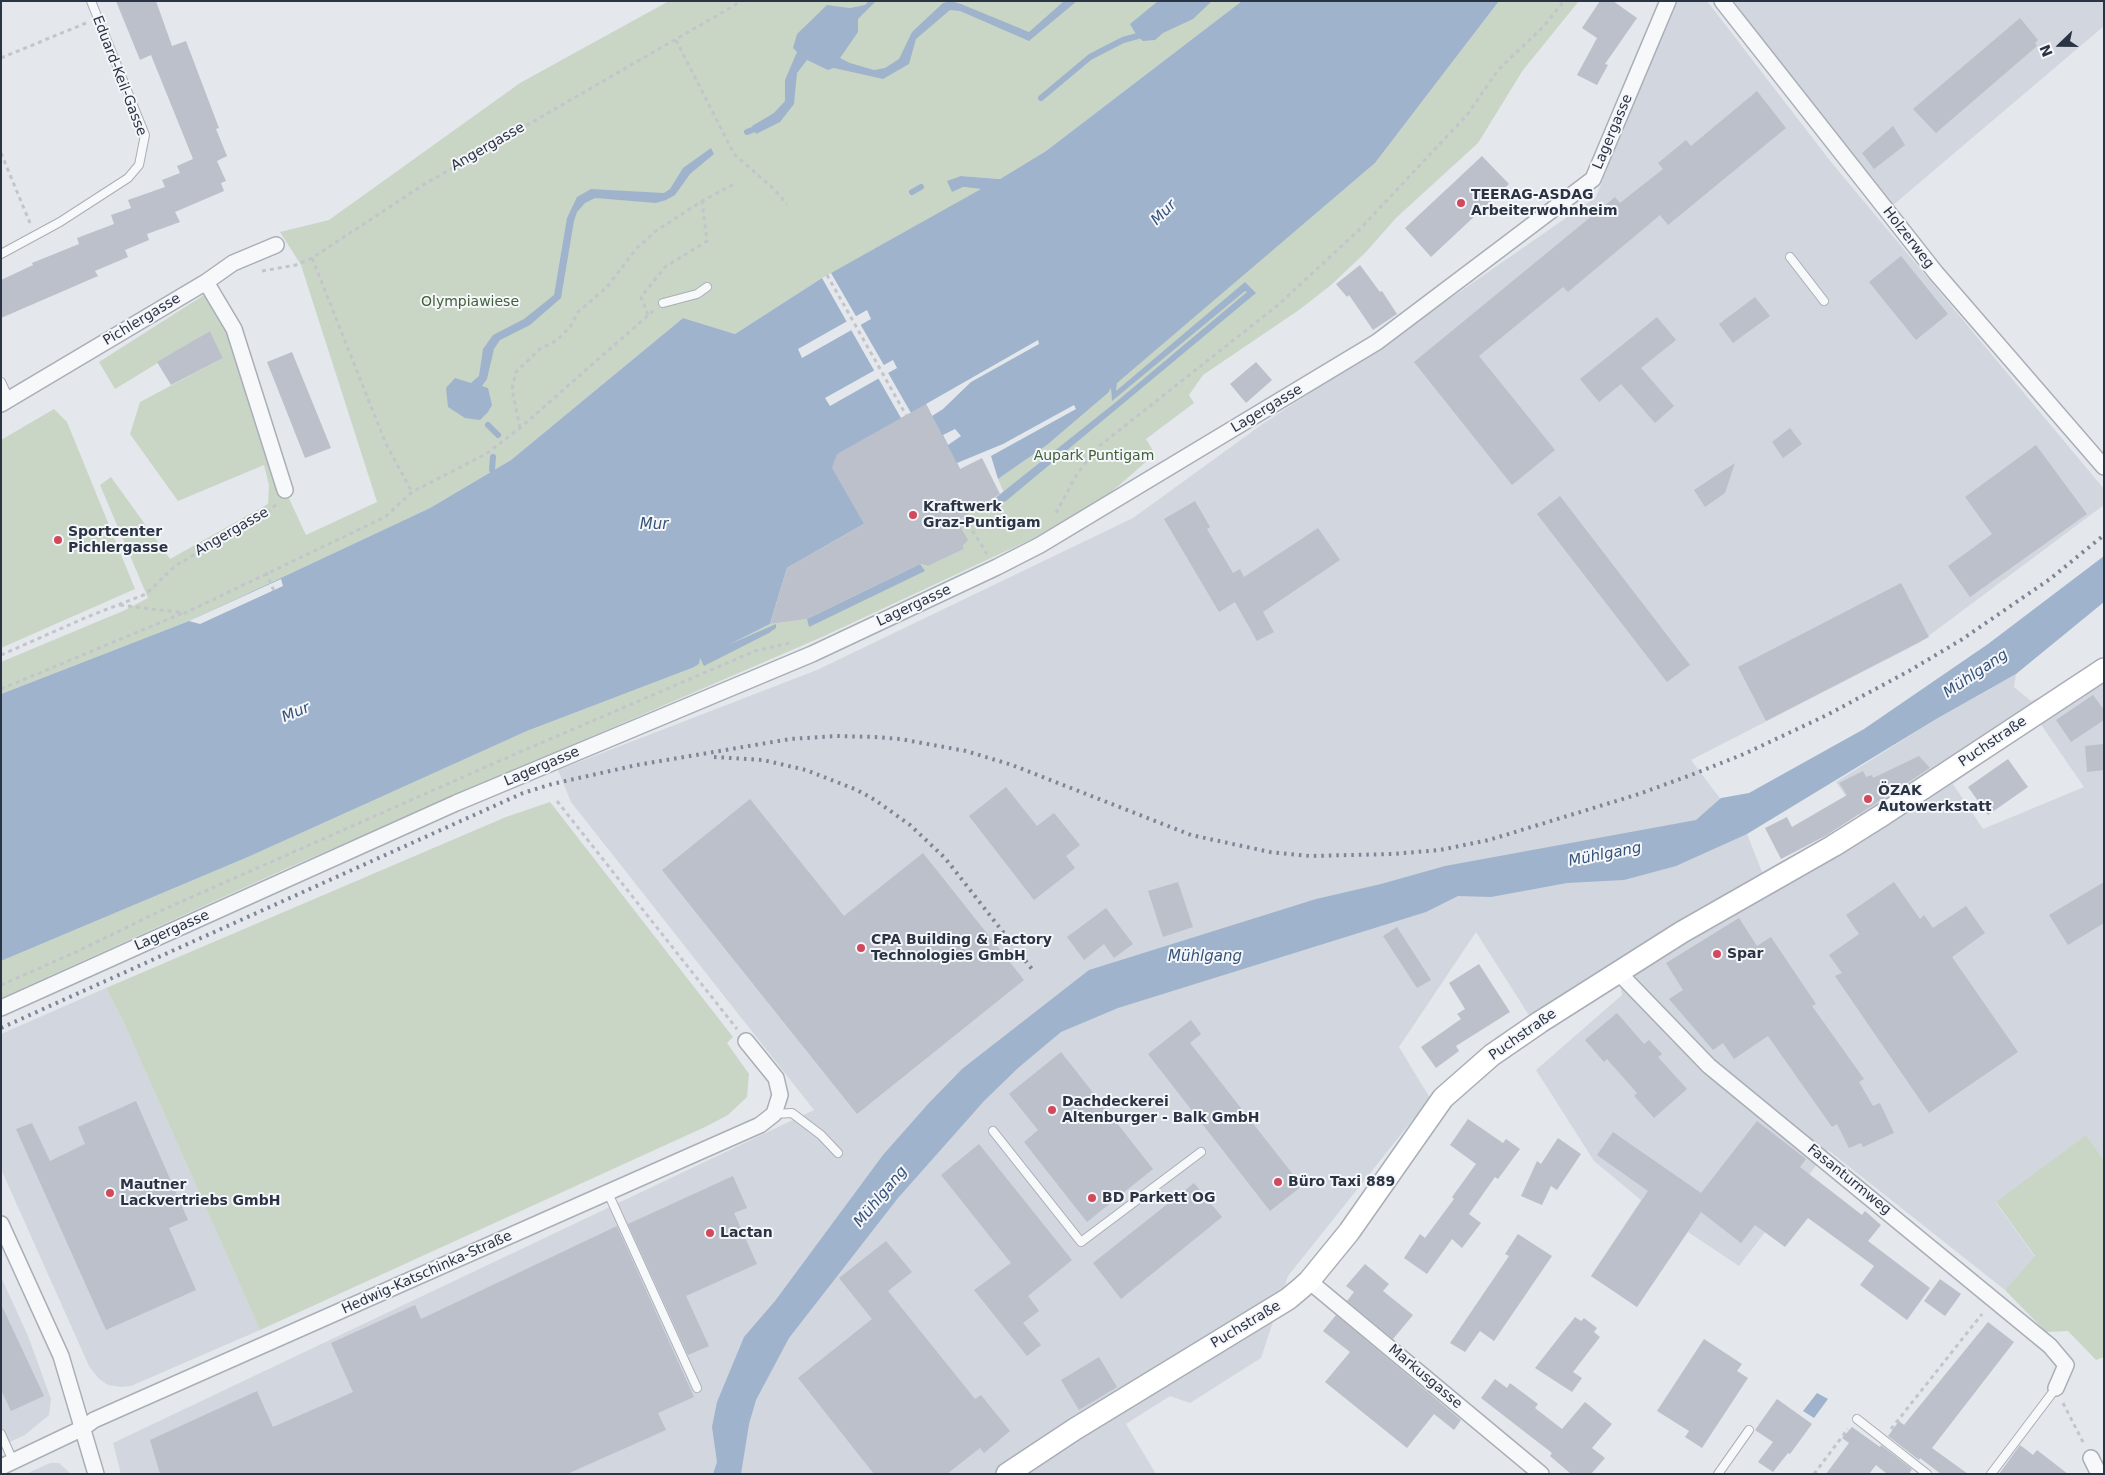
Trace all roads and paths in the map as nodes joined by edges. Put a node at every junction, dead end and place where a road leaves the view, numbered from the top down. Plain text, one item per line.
1 (92, 1) edge
2 (742, 1) edge
3 (1564, 1) edge
4 (1668, 1) edge
5 (1722, 1) edge
6 (97, 18) junction
7 (676, 40) junction
8 (1, 58) edge
9 (1, 153) edge
10 (736, 183) dead end
11 (702, 201) junction
12 (787, 204) dead end
13 (35, 235) junction
14 (276, 245) dead end
15 (1, 254) edge
16 (1790, 257) dead end
17 (312, 258) junction
18 (233, 263) junction
19 (827, 275) dead end
20 (206, 282) junction
21 (707, 288) dead end
22 (1824, 301) dead end
23 (662, 303) joint
24 (648, 316) junction
25 (1, 382) edge
26 (5, 402) edge
27 (906, 415) dead end
28 (520, 428) junction
29 (2104, 467) edge
30 (285, 490) joint
31 (412, 492) junction
32 (964, 517) dead end
33 (1052, 517) dead end
34 (994, 548) dead end
35 (266, 572) junction
36 (274, 590) dead end
37 (120, 605) junction
38 (184, 613) junction
39 (1, 655) edge
40 (2104, 669) edge
41 (1, 689) edge
42 (557, 801) dead end
43 (1619, 973) junction
44 (1, 1008) edge
45 (746, 1041) joint
46 (774, 1114) junction
47 (993, 1131) dead end
48 (1201, 1152) dead end
49 (838, 1153) dead end
50 (608, 1193) junction
51 (1, 1224) edge
52 (1309, 1281) junction
53 (1982, 1314) dead end
54 (697, 1388) dead end
55 (2056, 1388) junction
56 (1856, 1419) joint
57 (83, 1428) junction
58 (1750, 1430) dead end
59 (1, 1434) edge
60 (1883, 1439) junction
61 (2091, 1458) joint
62 (7, 1464) edge
63 (96, 1474) edge
64 (1007, 1474) edge
65 (1541, 1474) edge
66 (1718, 1474) edge
67 (1814, 1474) edge
68 (1927, 1474) edge
69 (1991, 1474) edge
70 (2099, 1474) edge

1 - 6 lane, Eduard-Keil-Gasse
2 - 7 path, Angergasse
3 - 33 path
4 - 44 street, Lagergasse
5 - 29 street, Holzerweg
6 - 8 path
6 - 13 lane, Eduard-Keil-Gasse
7 - 12 path
7 - 17 path, Angergasse
9 - 13 path
10 - 11 path
11 - 24 path
11 - 28 path
13 - 15 lane, Eduard-Keil-Gasse
14 - 18 street, Pichlergasse
16 - 22 lane
17 - 18 path, Angergasse
17 - 31 path
18 - 20 street, Pichlergasse
19 - 27 path
20 - 26 street, Pichlergasse
20 - 30 street
21 - 23 lane
23 - 24 path
24 - 28 path
25 - 26 lane, Pichlergasse
28 - 31 path
30 - 37 path, Angergasse
31 - 35 path
32 - 34 path
35 - 36 path
35 - 38 path
37 - 38 path
37 - 39 path, Angergasse
38 - 41 path
40 - 43 main road, Puchstraße
42 - 45 path
43 - 52 main road, Puchstraße
43 - 55 street, Fasanturmweg
45 - 46 street
46 - 49 lane
46 - 50 street, Hedwig-Katschinka-Straße
47 - 48 lane
50 - 54 lane
50 - 57 street, Hedwig-Katschinka-Straße
51 - 57 street
52 - 64 main road, Puchstraße
52 - 65 street, Markusgasse
53 - 60 path
55 - 61 path
55 - 69 lane
56 - 60 lane
56 - 67 path
57 - 62 street, Hedwig-Katschinka-Straße
57 - 63 street
58 - 66 lane
59 - 62 lane
60 - 68 lane
61 - 70 street

